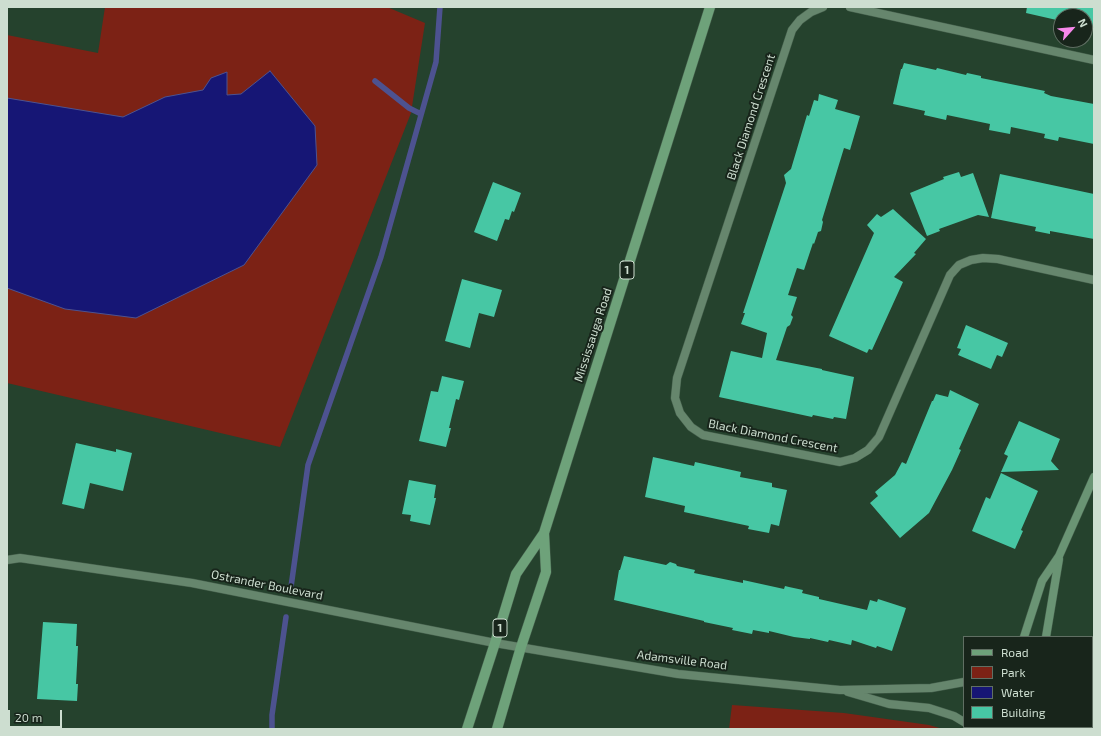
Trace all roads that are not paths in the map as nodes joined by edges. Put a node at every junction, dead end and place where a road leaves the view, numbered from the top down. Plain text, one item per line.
1 (710, 7) edge
2 (823, 7) edge
3 (850, 7) edge
4 (1094, 60) edge
5 (1094, 280) edge
6 (1094, 476) edge
7 (544, 533) junction
8 (1059, 556) junction
9 (7, 560) edge
10 (1024, 636) edge
11 (1046, 636) edge
12 (495, 643) junction
13 (521, 647) junction
14 (963, 682) edge
15 (840, 690) junction
16 (963, 721) edge
17 (466, 729) edge
18 (497, 729) edge

1 - 7 main road, Mississauga Road / 1
2 - 5 street, Black Diamond Crescent
3 - 4 street
6 - 8 street
7 - 12 main road, Mississauga Road / 1
7 - 13 main road, Mississauga Road / 1
8 - 10 street
8 - 11 street
9 - 12 street, Ostrander Boulevard
12 - 13 street, Ostrander Boulevard
12 - 17 main road, Mississauga Road / 1
13 - 15 street, Adamsville Road
13 - 18 main road, Mississauga Road / 1
14 - 15 street, Adamsville Road
15 - 16 street, Adamsville Road

